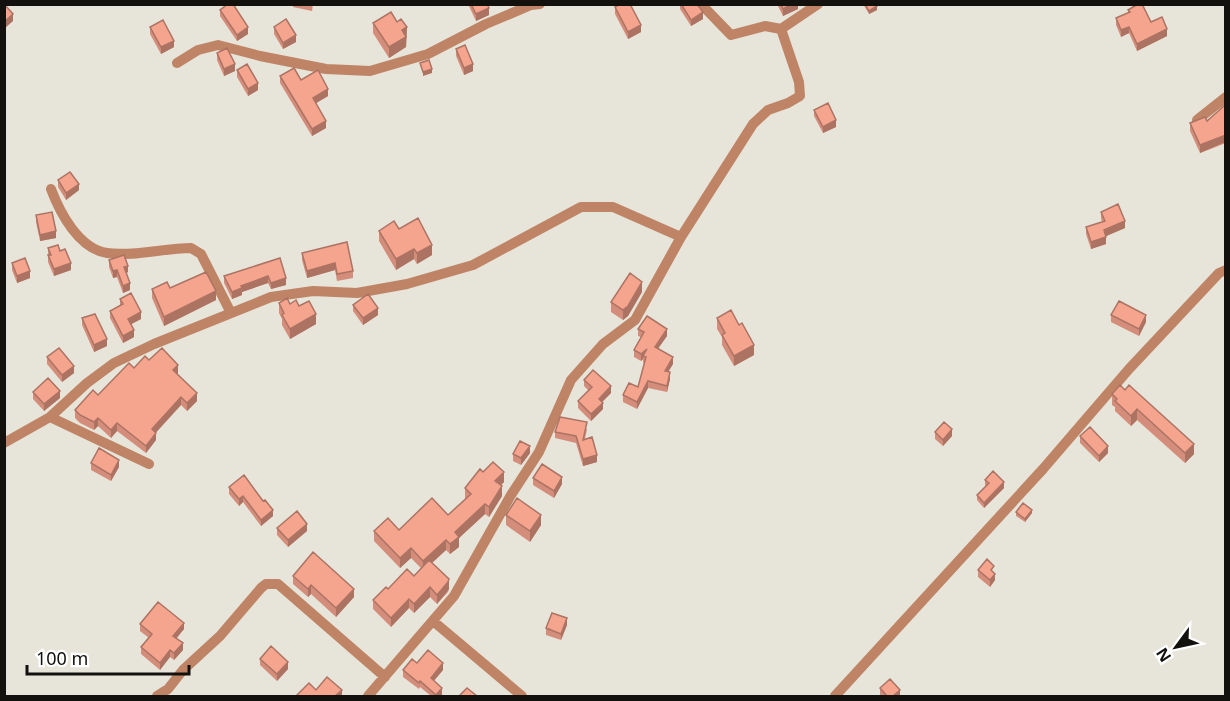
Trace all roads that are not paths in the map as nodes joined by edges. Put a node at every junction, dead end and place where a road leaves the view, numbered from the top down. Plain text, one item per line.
1 (540, 4) edge
2 (701, 4) edge
3 (818, 4) edge
4 (781, 29) junction
5 (177, 63) dead end
6 (1226, 97) edge
7 (1197, 120) edge
8 (51, 189) dead end
9 (681, 237) junction
10 (1226, 270) edge
11 (231, 313) junction
12 (50, 417) junction
13 (4, 443) edge
14 (149, 464) dead end
15 (433, 621) junction
16 (384, 677) junction
17 (157, 696) edge
18 (368, 696) edge
19 (522, 696) edge
20 (835, 696) edge

1 - 5 street
2 - 4 street
3 - 4 street
4 - 9 street
6 - 7 street
8 - 11 street
9 - 11 street
9 - 15 street
10 - 20 street
11 - 12 street
12 - 13 street
12 - 14 street
15 - 16 street
15 - 19 street
16 - 17 street
16 - 18 street

